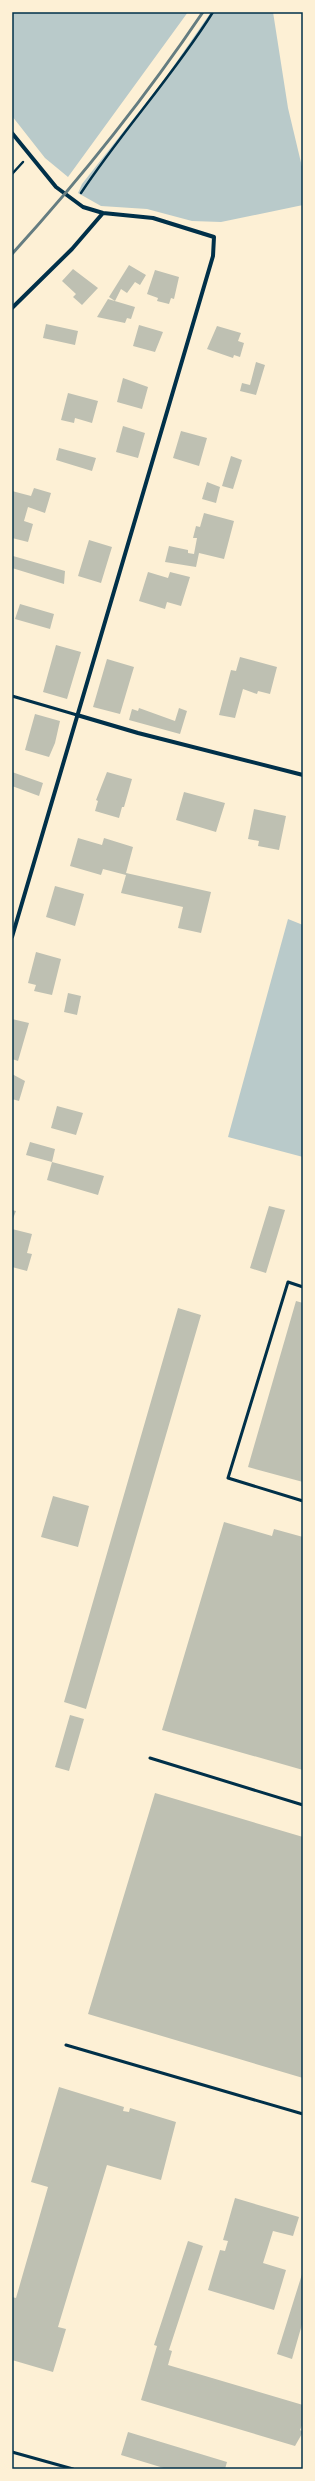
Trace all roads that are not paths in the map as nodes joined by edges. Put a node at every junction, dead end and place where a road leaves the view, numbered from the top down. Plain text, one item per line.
1 (12, 133) edge
2 (103, 213) junction
3 (12, 308) edge
4 (12, 696) edge
5 (77, 715) junction
6 (303, 775) edge
7 (12, 938) edge
8 (303, 1287) edge
9 (303, 1501) edge
10 (150, 1758) dead end
11 (303, 1805) edge
12 (66, 2045) dead end
13 (303, 2114) edge
14 (12, 2452) edge
15 (73, 2469) edge

1 - 2 street
2 - 3 street
2 - 5 street
4 - 5 lane
5 - 6 street
5 - 7 street
8 - 9 lane
10 - 11 lane
12 - 13 lane
14 - 15 lane

